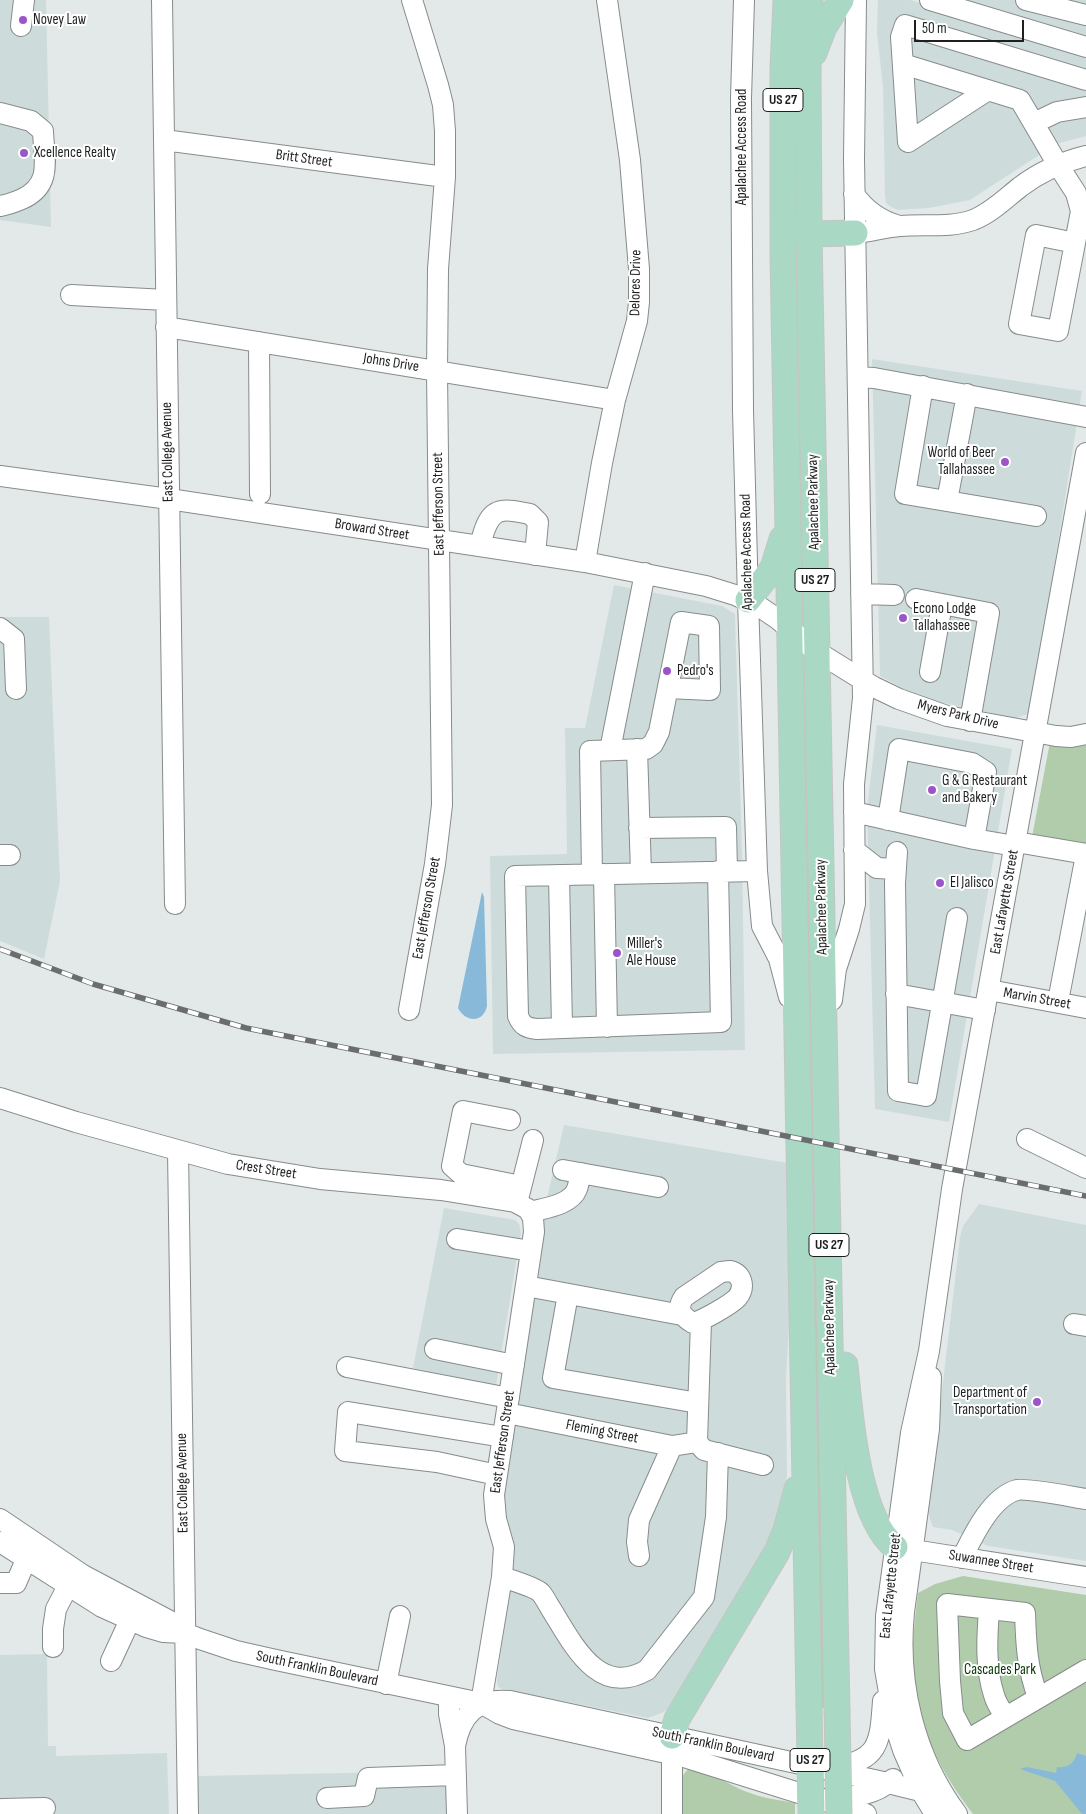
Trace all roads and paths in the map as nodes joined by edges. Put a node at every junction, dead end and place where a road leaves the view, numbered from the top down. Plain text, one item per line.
1 (24, 0) edge
2 (162, 0) edge
3 (412, 0) edge
4 (607, 0) edge
5 (744, 0) edge
6 (786, 0) edge
7 (810, 0) edge
8 (841, 0) edge
9 (856, 0) edge
10 (930, 0) edge
11 (1031, 2) edge
12 (1086, 15) edge
13 (21, 26) dead end
14 (1029, 30) junction
15 (1086, 47) edge
16 (903, 64) junction
17 (808, 72) junction
18 (1086, 80) edge
19 (988, 90) junction
20 (1086, 107) edge
21 (0, 113) edge
22 (1034, 123) junction
23 (164, 140) junction
24 (1086, 156) edge
25 (1058, 165) junction
26 (445, 177) junction
27 (854, 194) junction
28 (783, 200) junction
29 (0, 206) edge
30 (899, 226) junction
31 (855, 233) junction
32 (809, 234) junction
33 (1075, 243) junction
34 (71, 295) dead end
35 (166, 300) junction
36 (166, 327) junction
37 (259, 342) junction
38 (437, 371) junction
39 (858, 377) junction
40 (924, 386) junction
41 (966, 394) junction
42 (615, 400) junction
43 (1086, 417) edge
44 (1086, 453) edge
45 (0, 476) edge
46 (788, 492) junction
47 (260, 494) dead end
48 (169, 499) junction
49 (947, 501) junction
50 (1036, 516) dead end
51 (440, 541) junction
52 (480, 546) junction
53 (536, 555) junction
54 (585, 562) junction
55 (645, 573) junction
56 (861, 594) junction
57 (894, 595) dead end
58 (916, 599) dead end
59 (748, 600) junction
60 (942, 604) junction
61 (0, 628) edge
62 (790, 630) junction
63 (816, 651) junction
64 (930, 672) dead end
65 (862, 680) junction
66 (668, 688) dead end
67 (16, 689) dead end
68 (970, 720) junction
69 (1036, 733) junction
70 (1086, 734) edge
71 (637, 749) junction
72 (610, 750) junction
73 (854, 812) junction
74 (888, 820) junction
75 (640, 828) junction
76 (974, 839) junction
77 (1016, 844) junction
78 (854, 850) junction
79 (1086, 854) edge
80 (890, 863) junction
81 (722, 871) junction
82 (757, 871) junction
83 (641, 873) junction
84 (598, 874) junction
85 (559, 875) junction
86 (855, 886) junction
87 (175, 904) dead end
88 (957, 918) dead end
89 (989, 990) junction
90 (1060, 991) dead end
91 (896, 994) junction
92 (942, 1002) junction
93 (1086, 1008) edge
94 (409, 1010) dead end
95 (985, 1010) junction
96 (607, 1026) junction
97 (562, 1028) junction
98 (826, 1095) junction
99 (798, 1097) junction
100 (0, 1098) edge
101 (510, 1120) dead end
102 (1027, 1139) dead end
103 (533, 1140) dead end
104 (178, 1151) junction
105 (1086, 1168) edge
106 (459, 1183) junction
107 (658, 1187) dead end
108 (828, 1198) junction
109 (526, 1205) junction
110 (457, 1239) dead end
111 (531, 1251) junction
112 (526, 1286) junction
113 (568, 1294) junction
114 (682, 1314) junction
115 (701, 1321) junction
116 (435, 1349) dead end
117 (514, 1365) junction
118 (347, 1367) dead end
119 (698, 1403) junction
120 (508, 1405) junction
121 (805, 1422) junction
122 (503, 1437) junction
123 (698, 1442) junction
124 (672, 1446) junction
125 (718, 1453) junction
126 (763, 1465) dead end
127 (497, 1475) junction
128 (1086, 1499) edge
129 (0, 1519) edge
130 (0, 1542) edge
131 (904, 1549) junction
132 (639, 1556) dead end
133 (962, 1558) junction
134 (26, 1560) junction
135 (502, 1577) junction
136 (1086, 1577) edge
137 (0, 1583) edge
138 (68, 1586) junction
139 (989, 1609) junction
140 (400, 1616) dead end
141 (130, 1620) junction
142 (185, 1633) junction
143 (53, 1646) dead end
144 (111, 1661) dead end
145 (885, 1669) junction
146 (1086, 1670) edge
147 (386, 1684) junction
148 (449, 1697) junction
149 (1038, 1697) junction
150 (481, 1704) junction
151 (910, 1713) junction
152 (1005, 1716) junction
153 (672, 1745) junction
154 (455, 1746) junction
155 (906, 1757) junction
156 (821, 1768) junction
157 (456, 1775) junction
158 (888, 1783) junction
159 (921, 1791) junction
160 (945, 1797) junction
161 (327, 1798) dead end
162 (814, 1806) edge
163 (45, 1808) dead end
164 (2, 1814) edge
165 (188, 1814) edge
166 (456, 1814) edge
167 (672, 1814) edge
168 (839, 1814) edge
169 (866, 1814) edge
170 (935, 1814) edge
171 (957, 1814) edge

1 - 13 street
2 - 23 street, East College Avenue
3 - 26 street, East Jefferson Street
4 - 42 street, Delores Drive
5 - 59 street, Apalachee Access Road
6 - 28 main road, Apalachee Parkway / US 27
7 - 17 main road, Apalachee Parkway / US 27
8 - 17 main road
9 - 27 street
10 - 14 street
11 - 12 street
11 - 14 street
14 - 15 street
16 - 18 street
16 - 19 street
16 - 19 street
17 - 32 main road, Apalachee Parkway / US 27
19 - 22 street
20 - 22 street
21 - 29 street
22 - 25 street
23 - 26 street, Britt Street
23 - 35 street, East College Avenue
24 - 25 street
25 - 30 street
25 - 33 street
26 - 38 street, East Jefferson Street
27 - 30 street
27 - 31 street
28 - 32 main road
28 - 46 main road, Apalachee Parkway / US 27
30 - 31 street
31 - 32 main road
31 - 39 street
32 - 63 main road, Apalachee Parkway / US 27
33 - 33 street
34 - 35 street
35 - 36 street, East College Avenue
36 - 37 street, Johns Drive
36 - 48 street, East College Avenue
37 - 38 street, Johns Drive
37 - 47 street
38 - 42 street, Johns Drive
38 - 51 street, East Jefferson Street
39 - 40 street
39 - 56 street
40 - 41 street
40 - 49 street
41 - 43 street
41 - 49 street
42 - 54 street, Delores Drive
44 - 69 street, East Lafayette Street
45 - 48 street, Broward Street
46 - 59 main road
46 - 62 main road, Apalachee Parkway / US 27
48 - 51 street, Broward Street
48 - 87 street, East College Avenue
49 - 50 street
51 - 52 street, Broward Street
51 - 94 street, East Jefferson Street
52 - 53 street, Broward Street
52 - 53 street
53 - 54 street, Broward Street
54 - 55 street, Broward Street
55 - 59 street, Broward Street
55 - 72 street
56 - 57 street
56 - 65 street
58 - 60 street
59 - 62 street, Broward Street
59 - 82 street, Apalachee Access Road
60 - 64 street
60 - 68 street
61 - 67 street
62 - 63 street, Myers Park Drive
62 - 99 main road, Apalachee Parkway / US 27
63 - 65 street, Myers Park Drive
63 - 98 main road, Apalachee Parkway / US 27
65 - 68 street, Myers Park Drive
65 - 73 street
66 - 71 street
68 - 69 street, Myers Park Drive
69 - 70 street, Myers Park Drive
69 - 77 street, East Lafayette Street
71 - 72 street
71 - 75 street
72 - 84 street
73 - 74 street
73 - 78 street
74 - 76 street
74 - 76 street
75 - 81 street
75 - 83 street
76 - 77 street
77 - 79 street
77 - 89 street, East Lafayette Street
78 - 80 street
78 - 86 street
79 - 90 street
80 - 86 street
80 - 91 street
81 - 82 street
81 - 83 street
81 - 96 street
82 - 99 street, Apalachee Access Road
83 - 84 street
84 - 85 street
84 - 96 street
85 - 97 street
85 - 97 street
86 - 98 street
88 - 92 street
89 - 93 street, Marvin Street
89 - 95 street, East Lafayette Street
91 - 92 street
91 - 92 street
92 - 95 street
95 - 131 street, East Lafayette Street
96 - 97 street
98 - 108 main road, Apalachee Parkway / US 27
99 - 121 main road, Apalachee Parkway / US 27
100 - 104 street, Crest Street
101 - 106 street
102 - 105 street
103 - 109 street, East Jefferson Street
104 - 106 street, Crest Street
104 - 142 street, East College Avenue
106 - 109 street, Crest Street
107 - 109 street
108 - 131 main road
108 - 168 main road, Apalachee Parkway / US 27, bridge
109 - 111 street, East Jefferson Street
110 - 111 street
111 - 112 street, East Jefferson Street
112 - 113 street
112 - 117 street, East Jefferson Street
113 - 114 street
113 - 119 street
114 - 115 street
114 - 115 street
115 - 119 street
116 - 117 street
117 - 120 street, East Jefferson Street
118 - 120 street, Fleming Street
119 - 123 street
120 - 122 street, East Jefferson Street
120 - 124 street, Fleming Street
121 - 153 main road
121 - 162 main road, Apalachee Parkway / US 27, bridge
122 - 127 street, East Jefferson Street
122 - 127 street
123 - 124 street, Fleming Street
123 - 125 street
124 - 132 street
125 - 126 street
125 - 135 street
127 - 135 street, East Jefferson Street
128 - 133 street
129 - 142 street, South Franklin Boulevard
130 - 134 street, South Franklin Boulevard
131 - 133 street, Suwannee Street
131 - 145 street, East Lafayette Street
131 - 151 street, East Lafayette Street
133 - 136 street, Suwannee Street
134 - 137 street
134 - 138 street, South Franklin Boulevard
135 - 150 street, East Jefferson Street
138 - 141 street, South Franklin Boulevard
138 - 143 street
139 - 149 street
139 - 152 street
139 - 152 street
140 - 147 street
141 - 142 street, South Franklin Boulevard
141 - 144 street
142 - 147 street, South Franklin Boulevard
142 - 165 street, East College Avenue
145 - 155 street, East Lafayette Street
145 - 156 street
146 - 149 street
147 - 148 street, South Franklin Boulevard
148 - 150 street, South Franklin Boulevard
148 - 154 street
149 - 152 street
150 - 153 street, South Franklin Boulevard
150 - 154 street
151 - 155 street
151 - 160 street, East Lafayette Street
153 - 156 street, South Franklin Boulevard
153 - 162 street, South Franklin Boulevard
153 - 167 street
154 - 157 street
155 - 158 street
155 - 159 street, East Lafayette Street
156 - 158 street, South Franklin Boulevard
157 - 161 street
157 - 166 street
158 - 159 street, South Franklin Boulevard
158 - 162 street
159 - 160 street, South Franklin Boulevard
159 - 170 street, East Lafayette Street
160 - 171 street, East Lafayette Street
162 - 169 street, South Franklin Boulevard
163 - 164 street

